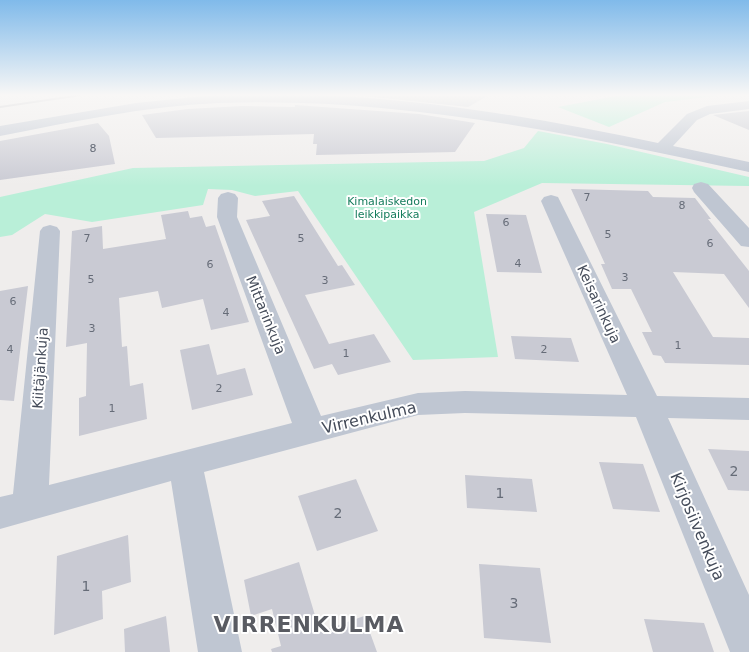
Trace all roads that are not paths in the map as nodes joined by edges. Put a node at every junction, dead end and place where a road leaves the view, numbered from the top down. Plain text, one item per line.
1 (33, 125) edge
2 (553, 125) edge
3 (684, 125) edge
4 (0, 131) edge
5 (662, 148) junction
6 (749, 168) edge
7 (701, 188) dead end
8 (228, 198) dead end
9 (551, 201) dead end
10 (50, 231) dead end
11 (749, 241) edge
12 (647, 406) junction
13 (749, 410) edge
14 (310, 430) junction
15 (186, 465) junction
16 (30, 506) junction
17 (0, 514) edge
18 (749, 645) edge
19 (220, 652) edge

1 - 4 street
2 - 5 street
3 - 5 street
5 - 6 street
7 - 11 street
8 - 14 street, Mittarinkuja
9 - 12 street, Keisarinkuja
10 - 16 street, Kiitäjänkuja
12 - 13 street, Virrenkulma
12 - 14 street, Virrenkulma
12 - 18 street, Kirjosiivenkuja
14 - 15 street, Virrenkulma
15 - 16 street, Virrenkulma
15 - 19 street
16 - 17 street, Virrenkulma

